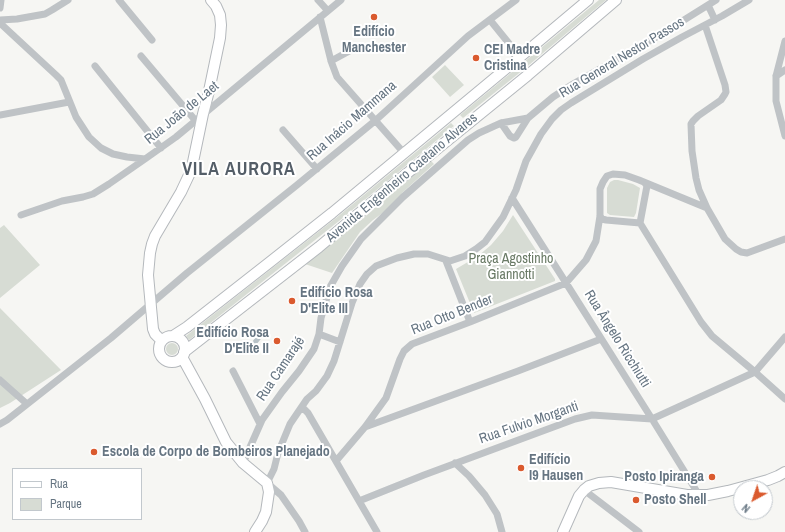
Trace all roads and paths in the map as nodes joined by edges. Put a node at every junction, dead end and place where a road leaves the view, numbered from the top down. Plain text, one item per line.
1 (1, 0) edge
2 (68, 0) edge
3 (119, 0) edge
4 (211, 0) edge
5 (318, 0) edge
6 (516, 0) edge
7 (588, 0) edge
8 (616, 0) edge
9 (716, 0) edge
10 (749, 0) edge
11 (338, 1) edge
12 (708, 5) junction
13 (0, 8) edge
14 (328, 10) junction
15 (320, 17) junction
16 (490, 20) junction
17 (715, 20) junction
18 (0, 22) edge
19 (705, 25) junction
20 (152, 40) dead end
21 (785, 41) edge
22 (353, 49) dead end
23 (141, 56) dead end
24 (520, 57) junction
25 (331, 61) junction
26 (95, 66) dead end
27 (785, 70) edge
28 (776, 76) junction
29 (69, 102) junction
30 (451, 113) junction
31 (0, 115) edge
32 (199, 117) junction
33 (528, 118) junction
34 (376, 120) junction
35 (501, 123) junction
36 (463, 127) junction
37 (283, 130) dead end
38 (785, 136) edge
39 (161, 148) junction
40 (404, 153) junction
41 (145, 159) junction
42 (317, 168) junction
43 (646, 183) junction
44 (512, 198) junction
45 (707, 208) junction
46 (21, 215) dead end
47 (600, 216) junction
48 (640, 224) junction
49 (785, 240) edge
50 (446, 261) junction
51 (566, 283) junction
52 (151, 304) junction
53 (470, 322) junction
54 (319, 334) junction
55 (173, 336) junction
56 (785, 337) edge
57 (601, 339) junction
58 (162, 341) junction
59 (340, 342) junction
60 (183, 354) junction
61 (233, 371) dead end
62 (755, 372) junction
63 (0, 380) edge
64 (785, 399) edge
65 (27, 404) junction
66 (302, 407) junction
67 (652, 420) junction
68 (0, 424) edge
69 (260, 424) junction
70 (365, 427) junction
71 (336, 461) junction
72 (243, 463) junction
73 (454, 463) junction
74 (783, 475) edge
75 (267, 484) junction
76 (584, 490) junction
77 (699, 495) junction
78 (359, 501) junction
79 (254, 532) edge
80 (305, 532) edge
81 (377, 532) edge
82 (502, 532) edge
83 (563, 532) edge
84 (639, 532) edge

1 - 13 street
2 - 18 street
3 - 20 street
4 - 32 street
5 - 14 street
6 - 16 street, Rua Inácio Mammana
7 - 24 street, Avenida Engenheiro Caetano Alvares
8 - 36 street, Avenida Engenheiro Caetano Alvares
9 - 12 street, Rua General Nestor Passos
10 - 17 street, Rua General Nestor Passos
11 - 14 street, Rua João de Laet
12 - 17 street
12 - 33 street, Rua General Nestor Passos
14 - 15 street, Rua João de Laet
15 - 25 street
15 - 32 street, Rua João de Laet
16 - 24 street
16 - 34 street, Rua Inácio Mammana
17 - 19 street, Rua General Nestor Passos
18 - 29 street, Rua João de Laet
19 - 44 street, Rua General Nestor Passos
19 - 45 street
21 - 28 street
22 - 25 street
23 - 32 street
24 - 30 street, Avenida Engenheiro Caetano Alvares
25 - 34 street
26 - 39 street
27 - 28 street
28 - 38 street
29 - 31 street
29 - 41 street, Rua João de Laet
30 - 36 street
30 - 40 street, Avenida Engenheiro Caetano Alvares
32 - 39 street, Rua João de Laet
32 - 52 street
33 - 35 street, Rua Camarajé
33 - 35 street
34 - 40 street
34 - 42 street, Rua Inácio Mammana
35 - 54 street, Rua Camarajé
36 - 60 street, Avenida Engenheiro Caetano Alvares
37 - 42 street
39 - 41 street, Rua João de Laet
40 - 55 street, Avenida Engenheiro Caetano Alvares
41 - 46 street
42 - 52 street, Rua Inácio Mammana
43 - 45 street
43 - 47 street
43 - 48 street
44 - 50 street, Rua General Nestor Passos
44 - 51 street, Rua Ângelo Ricchiutti
45 - 49 street
47 - 48 street
47 - 51 street
48 - 62 street
50 - 53 street
50 - 59 street
51 - 53 street, Rua Otto Bender
51 - 57 street, Rua Ângelo Ricchiutti
52 - 58 street
52 - 65 street, Rua Inácio Mammana
53 - 70 street, Rua Otto Bender
54 - 59 street
54 - 69 street, Rua Camarajé
55 - 58 street
55 - 60 street
56 - 62 street, Rua Fulvio Morganti
57 - 67 street, Rua Ângelo Ricchiutti
57 - 70 street
58 - 60 street
59 - 66 street
60 - 72 street
61 - 69 street
62 - 64 street
62 - 67 street, Rua Fulvio Morganti
63 - 65 street
65 - 68 street, Rua Inácio Mammana
66 - 71 street
66 - 75 street
67 - 73 street, Rua Fulvio Morganti
67 - 77 street, Rua Ângelo Ricchiutti
69 - 72 street, Rua Camarajé
70 - 71 street, Rua Otto Bender
71 - 78 street
72 - 75 street
73 - 78 street, Rua Fulvio Morganti
73 - 82 street
74 - 77 street
75 - 79 street
75 - 80 street
76 - 77 street
76 - 83 street
76 - 84 street
78 - 81 street

